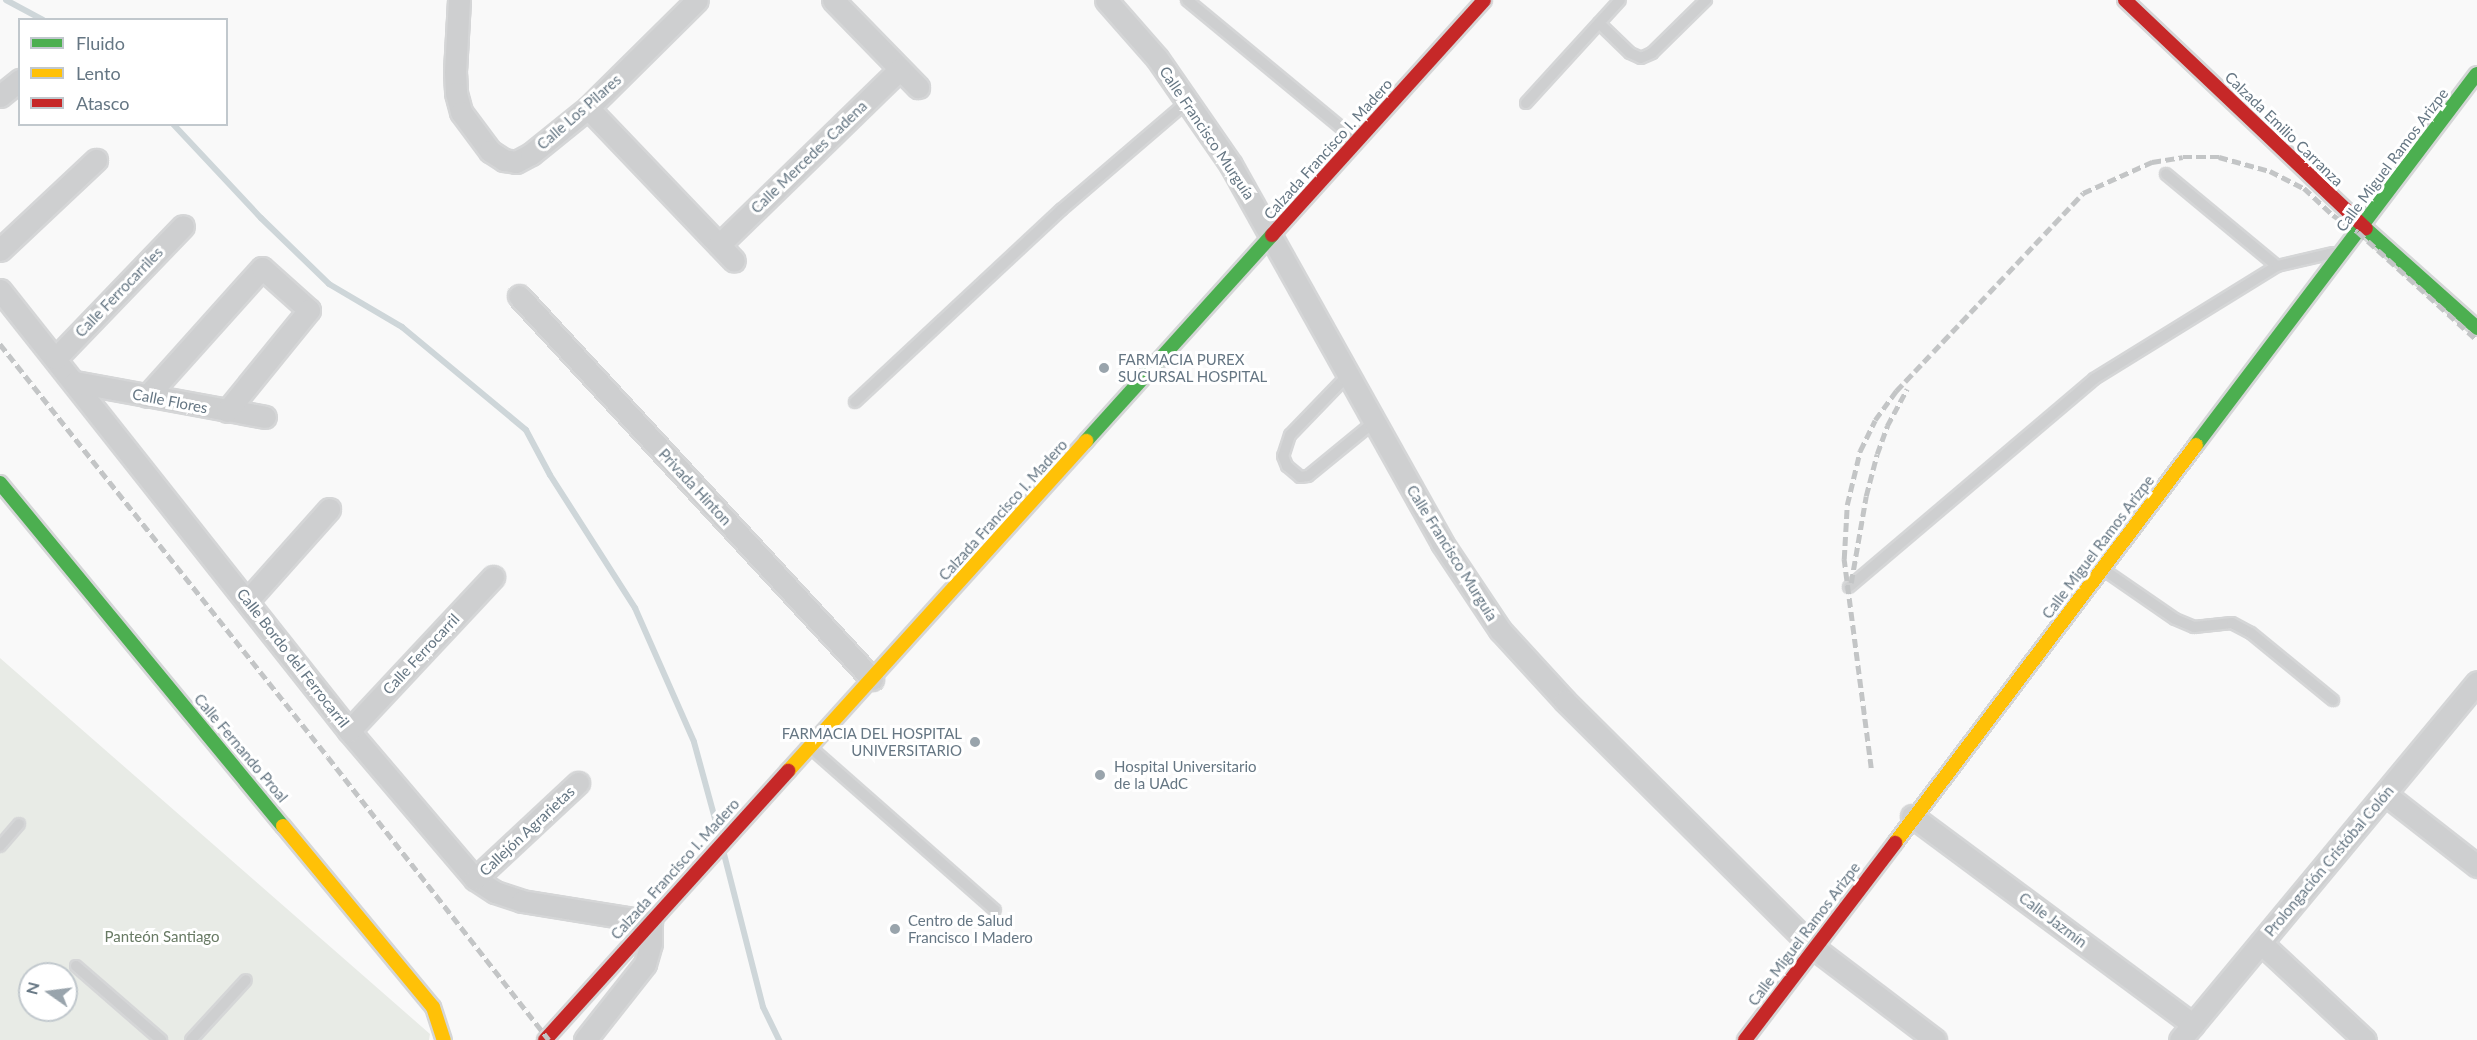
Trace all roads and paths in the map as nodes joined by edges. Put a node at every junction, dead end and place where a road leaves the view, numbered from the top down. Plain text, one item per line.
1 (459, 0) edge
2 (697, 0) edge
3 (833, 0) edge
4 (1106, 0) edge
5 (1187, 0) edge
6 (1484, 0) edge
7 (1620, 0) edge
8 (1706, 0) edge
9 (2125, 0) edge
10 (1599, 22) junction
11 (900, 69) junction
12 (2477, 74) edge
13 (18, 82) edge
14 (918, 87) dead end
15 (0, 96) edge
16 (1188, 101) junction
17 (1526, 103) dead end
18 (588, 108) junction
19 (1357, 141) junction
20 (96, 160) dead end
21 (2166, 174) dead end
22 (183, 226) dead end
23 (2362, 226) junction
24 (1273, 236) junction
25 (719, 245) junction
26 (0, 250) edge
27 (2344, 250) junction
28 (734, 261) dead end
29 (2277, 266) junction
30 (0, 290) edge
31 (519, 296) dead end
32 (2477, 328) edge
33 (56, 358) junction
34 (1348, 375) junction
35 (75, 382) junction
36 (147, 396) junction
37 (855, 402) dead end
38 (227, 411) junction
39 (265, 417) dead end
40 (1374, 422) junction
41 (0, 483) edge
42 (329, 509) dead end
43 (2102, 568) junction
44 (493, 577) dead end
45 (1849, 587) dead end
46 (248, 600) junction
47 (872, 679) junction
48 (2477, 682) edge
49 (2334, 700) dead end
50 (349, 730) junction
51 (809, 746) junction
52 (578, 783) dead end
53 (2385, 794) junction
54 (1912, 816) junction
55 (19, 824) dead end
56 (0, 846) edge
57 (2477, 866) edge
58 (475, 879) junction
59 (995, 910) dead end
60 (651, 921) junction
61 (2260, 943) junction
62 (1814, 948) junction
63 (78, 968) edge
64 (246, 980) dead end
65 (2187, 1032) edge
66 (161, 1040) edge
67 (191, 1040) edge
68 (444, 1040) edge
69 (545, 1040) edge
70 (585, 1040) edge
71 (1745, 1040) edge
72 (1935, 1040) edge
73 (2366, 1040) edge

1 - 18 street, Calle Los Pilares
2 - 18 street, Calle Los Pilares
3 - 11 street
4 - 16 street, Calle Francisco Murguía
5 - 19 lane
6 - 19 main road, Calzada Francisco I. Madero
7 - 10 lane
8 - 10 lane
9 - 23 main road, Calzada Emilio Carranza
10 - 17 lane
11 - 14 street
11 - 25 street, Calle Mercedes Cadena
12 - 23 main road, Calle Miguel Ramos Arizpe
13 - 15 street
16 - 24 street, Calle Francisco Murguía
16 - 37 lane
18 - 25 street
19 - 24 main road, Calzada Francisco I. Madero
20 - 26 street
21 - 29 lane
22 - 33 street, Calle Ferrocarriles
23 - 27 main road, Calle Miguel Ramos Arizpe
23 - 32 main road, Calzada Emilio Carranza
24 - 34 street, Calle Francisco Murguía
24 - 47 main road, Calzada Francisco I. Madero
25 - 28 street
27 - 29 lane
27 - 43 main road, Calle Miguel Ramos Arizpe
29 - 45 lane
30 - 33 street, Calle Bordo del Ferrocarril
31 - 47 street, Privada Hinton
33 - 35 street, Calle Bordo del Ferrocarril
34 - 40 street, Calle Francisco Murguía
34 - 40 lane
35 - 36 street, Calle Flores
35 - 46 street, Calle Bordo del Ferrocarril
36 - 38 street, Calle Flores
36 - 38 street
38 - 39 street, Calle Flores
40 - 62 street, Calle Francisco Murguía
41 - 68 main road, Calle Fernando Proal
42 - 46 street
43 - 49 lane
43 - 54 main road, Calle Miguel Ramos Arizpe
44 - 50 street, Calle Ferrocarril
46 - 50 street, Calle Bordo del Ferrocarril
47 - 51 main road, Calzada Francisco I. Madero
48 - 53 street, Prolongación Cristóbal Colón
50 - 58 street, Calle Bordo del Ferrocarril
51 - 59 lane
51 - 60 main road, Calzada Francisco I. Madero
52 - 58 street, Callejón Agrarietas
53 - 57 street
53 - 61 street, Prolongación Cristóbal Colón
54 - 62 main road, Calle Miguel Ramos Arizpe
54 - 65 street, Calle Jazmín
55 - 56 lane
58 - 60 street, Calle Bordo del Ferrocarril
60 - 69 main road, Calzada Francisco I. Madero
60 - 70 street
61 - 65 street, Prolongación Cristóbal Colón
61 - 73 street
62 - 71 main road, Calle Miguel Ramos Arizpe
62 - 72 street, Calle Francisco Murguía
63 - 66 lane
64 - 67 lane

